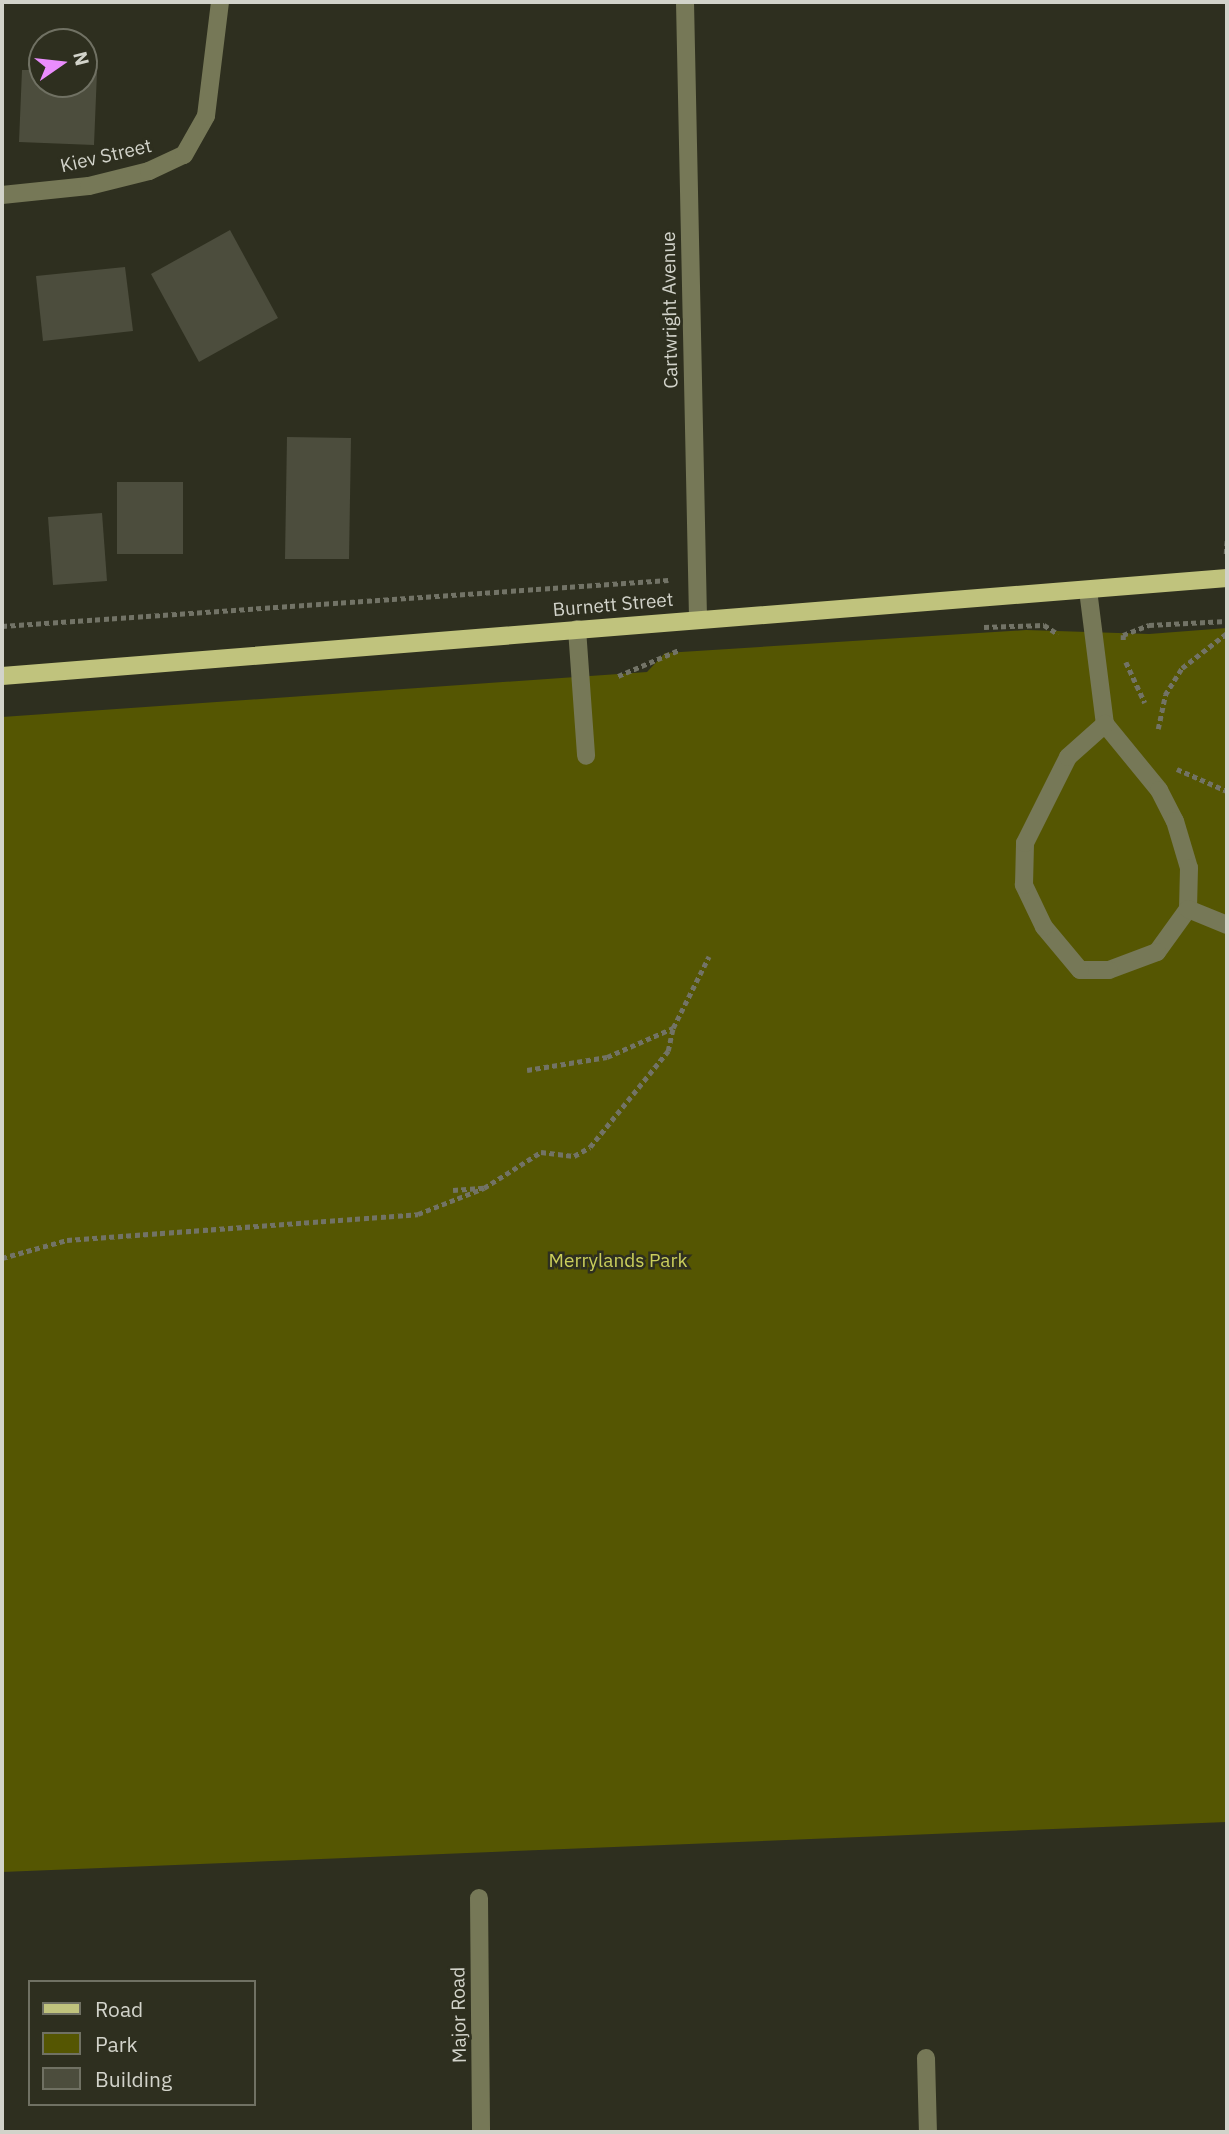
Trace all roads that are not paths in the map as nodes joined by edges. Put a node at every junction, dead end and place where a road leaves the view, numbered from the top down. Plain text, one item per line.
1 (220, 2) edge
2 (685, 2) edge
3 (2, 195) edge
4 (1227, 578) edge
5 (1088, 590) junction
6 (698, 618) junction
7 (577, 629) junction
8 (2, 676) edge
9 (1105, 724) junction
10 (586, 756) dead end
11 (1188, 909) junction
12 (1227, 925) edge
13 (479, 1898) dead end
14 (926, 2058) dead end
15 (481, 2132) edge
16 (928, 2132) edge

1 - 3 street, Kiev Street
2 - 6 street, Cartwright Avenue
4 - 5 main road, Burnett Street
5 - 6 main road, Burnett Street
5 - 9 street
6 - 7 main road, Burnett Street
7 - 8 main road, Burnett Street
7 - 10 street
9 - 11 street
9 - 11 street
11 - 12 street
13 - 15 street, Major Road
14 - 16 street

